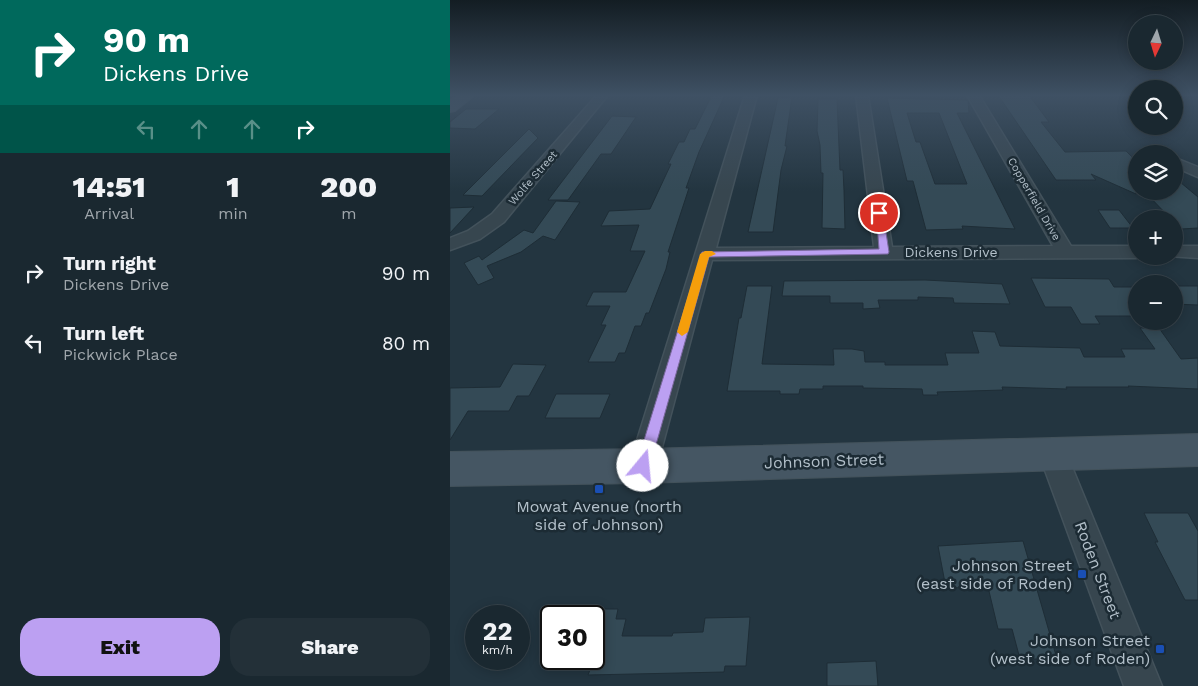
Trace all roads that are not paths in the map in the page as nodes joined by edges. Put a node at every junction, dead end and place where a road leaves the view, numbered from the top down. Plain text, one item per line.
1 (576, 127) edge
2 (742, 127) edge
3 (866, 127) edge
4 (992, 127) edge
5 (1183, 166) edge
6 (1198, 173) edge
7 (450, 244) edge
8 (1065, 251) junction
9 (884, 252) junction
10 (1128, 252) edge
11 (1183, 252) edge
12 (1198, 252) edge
13 (705, 254) junction
14 (1198, 450) edge
15 (1053, 454) junction
16 (643, 466) junction
17 (450, 470) edge
18 (1143, 686) edge

1 - 7 street, Wolfe Street
2 - 13 street
3 - 9 street
4 - 8 street, Copperfield Drive
5 - 6 street
8 - 9 street, Dickens Drive
8 - 10 street, Dickens Drive
9 - 13 street, Dickens Drive
11 - 12 street
13 - 16 street
14 - 15 main road, Johnson Street
15 - 16 main road, Johnson Street
15 - 18 street, Roden Street
16 - 17 main road, Johnson Street

